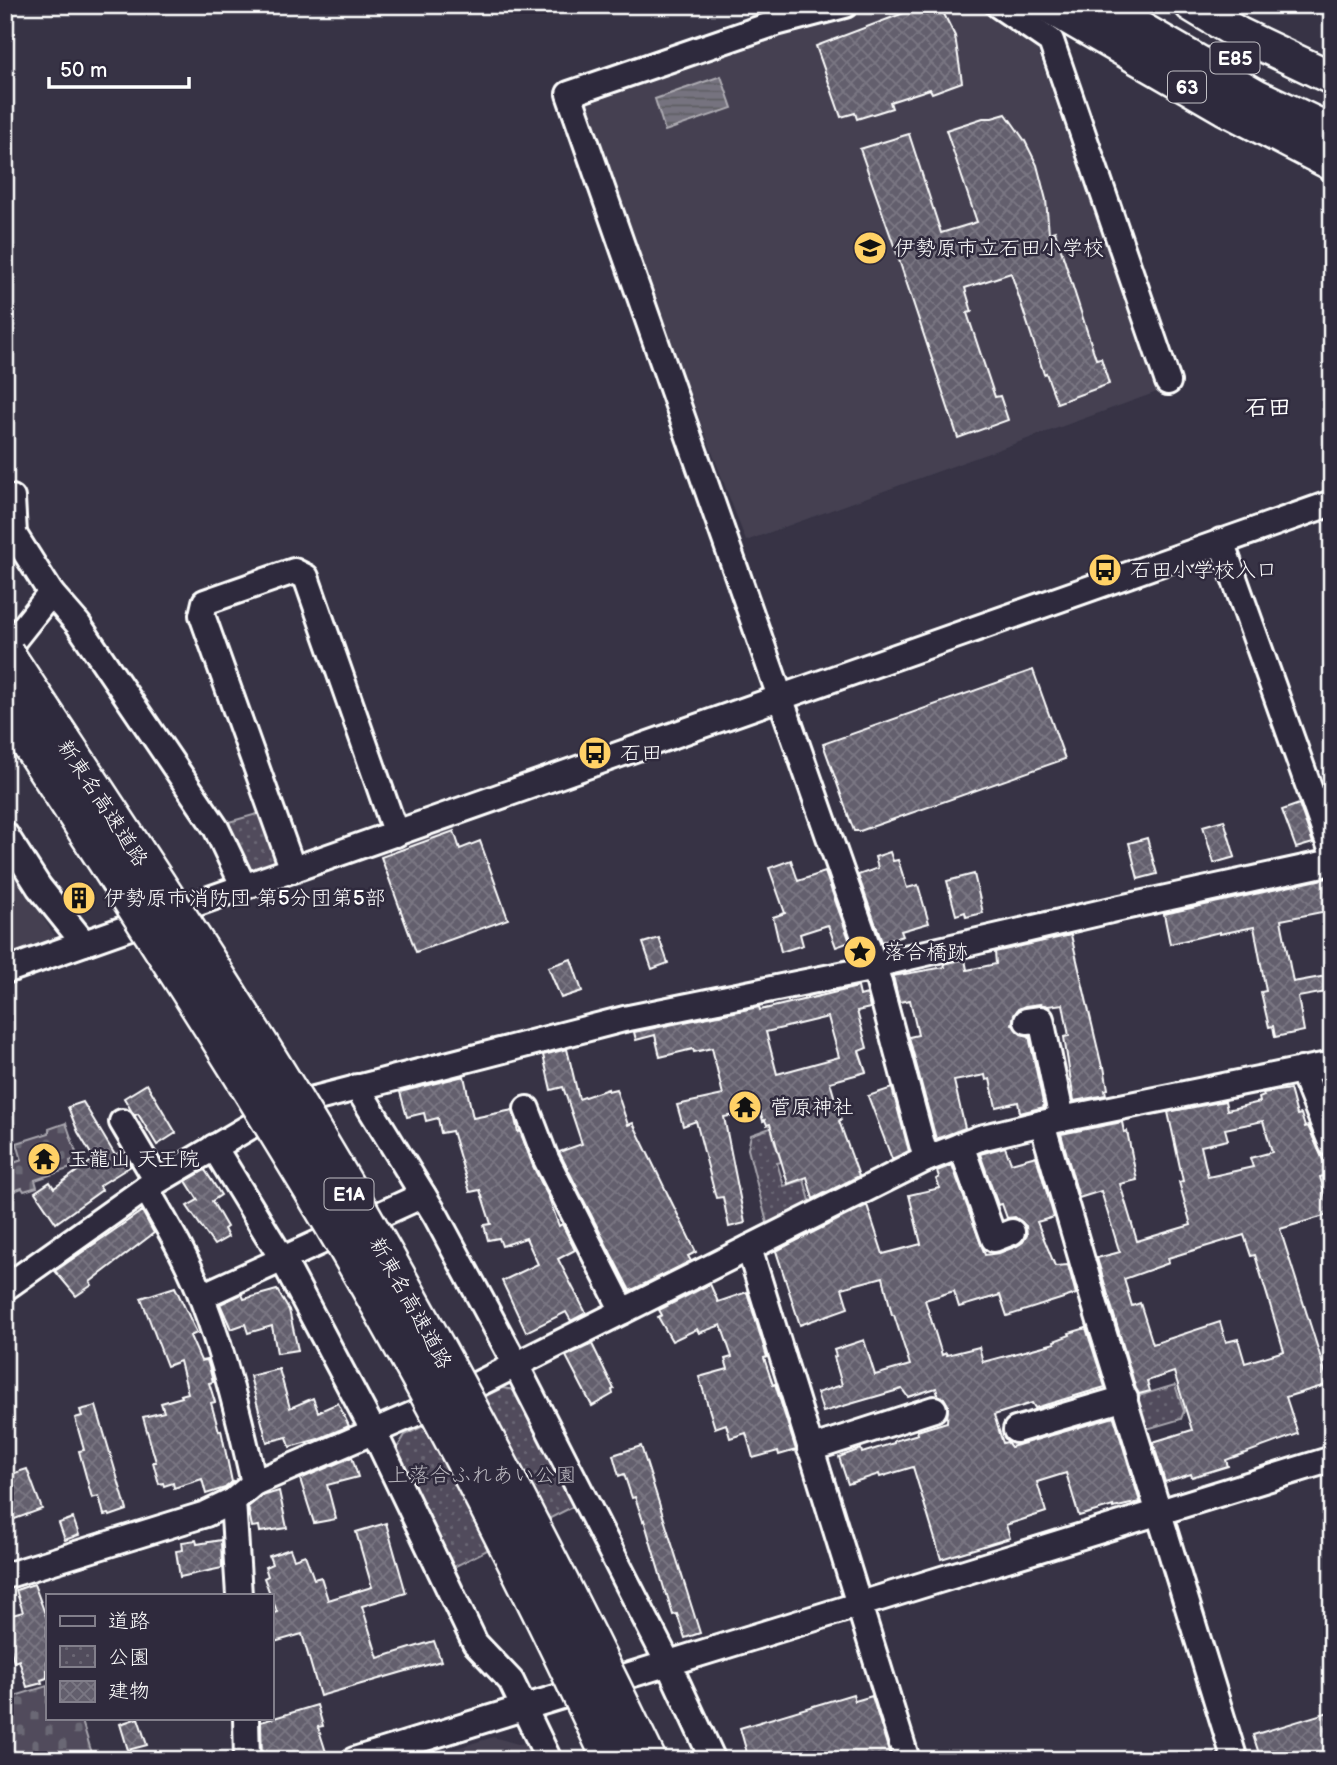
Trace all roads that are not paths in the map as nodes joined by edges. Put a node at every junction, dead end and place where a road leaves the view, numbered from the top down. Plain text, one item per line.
1 (998, 5) edge
2 (1141, 5) edge
3 (1191, 5) edge
4 (840, 6) edge
5 (1065, 18) edge
6 (1332, 78) edge
7 (1332, 107) edge
8 (1332, 134) edge
9 (1332, 164) edge
10 (1168, 383) dead end
11 (1332, 503) edge
12 (10, 517) edge
13 (1221, 541) junction
14 (51, 593) junction
15 (5, 652) edge
16 (780, 697) junction
17 (5, 705) edge
18 (5, 834) edge
19 (396, 834) junction
20 (1332, 852) edge
21 (1332, 862) edge
22 (293, 870) junction
23 (244, 887) junction
24 (84, 943) junction
25 (876, 968) junction
26 (5, 971) edge
27 (1041, 1019) dead end
28 (1332, 1064) edge
29 (1301, 1070) junction
30 (357, 1087) junction
31 (527, 1109) dead end
32 (1052, 1121) junction
33 (130, 1127) dead end
34 (961, 1145) junction
35 (1332, 1145) edge
36 (214, 1147) junction
37 (926, 1159) junction
38 (151, 1185) junction
39 (423, 1195) junction
40 (996, 1238) dead end
41 (749, 1248) junction
42 (283, 1261) junction
43 (5, 1289) edge
44 (202, 1296) junction
45 (623, 1311) junction
46 (515, 1363) junction
47 (1125, 1398) junction
48 (934, 1409) dead end
49 (1016, 1430) dead end
50 (374, 1432) junction
51 (810, 1449) junction
52 (1332, 1459) edge
53 (254, 1483) junction
54 (233, 1501) junction
55 (1159, 1511) junction
56 (494, 1518) junction
57 (5, 1576) edge
58 (239, 1594) edge
59 (859, 1605) junction
60 (668, 1663) junction
61 (525, 1709) junction
62 (246, 1720) edge
63 (247, 1760) edge
64 (354, 1760) edge
65 (549, 1760) edge
66 (601, 1760) edge
67 (612, 1760) edge
68 (647, 1760) edge
69 (713, 1760) edge
70 (907, 1760) edge
71 (1236, 1760) edge

1 - 5 street
2 - 7 highway, E85
3 - 6 main road
4 - 16 street
5 - 8 highway, E85
5 - 9 main road, 63
5 - 10 street
11 - 13 street
12 - 14 street
13 - 16 street
13 - 20 street
14 - 15 street
14 - 23 street
15 - 68 highway, 新東名高速道路 / E1A, bridge
16 - 19 street
16 - 25 street
17 - 56 highway, 新東名高速道路 / E1A, bridge
18 - 24 street
19 - 22 street
19 - 22 street
21 - 25 street
22 - 23 street
23 - 24 street
24 - 26 street
25 - 30 street
25 - 37 street
27 - 32 street
28 - 29 street
29 - 32 street
29 - 35 street
30 - 36 street
30 - 39 street
31 - 45 street
32 - 34 street
32 - 47 street
33 - 38 street
34 - 37 street
34 - 40 street
36 - 38 street
36 - 42 street
37 - 41 street
38 - 43 street
38 - 44 street
39 - 42 street
39 - 46 street
41 - 45 street
41 - 51 street
42 - 44 street
42 - 50 street
44 - 53 street
45 - 46 street
46 - 50 street
46 - 60 street
47 - 49 street
47 - 55 street
48 - 51 street
50 - 53 street
50 - 61 street
51 - 59 street
52 - 55 street
53 - 54 street
54 - 57 street
54 - 58 street
55 - 59 street
55 - 71 street
56 - 66 highway, bridge
56 - 67 highway, 新東名高速道路 / E1A, bridge
59 - 60 street
59 - 70 street
60 - 61 street
60 - 69 street
61 - 64 street
61 - 65 street
62 - 63 street

